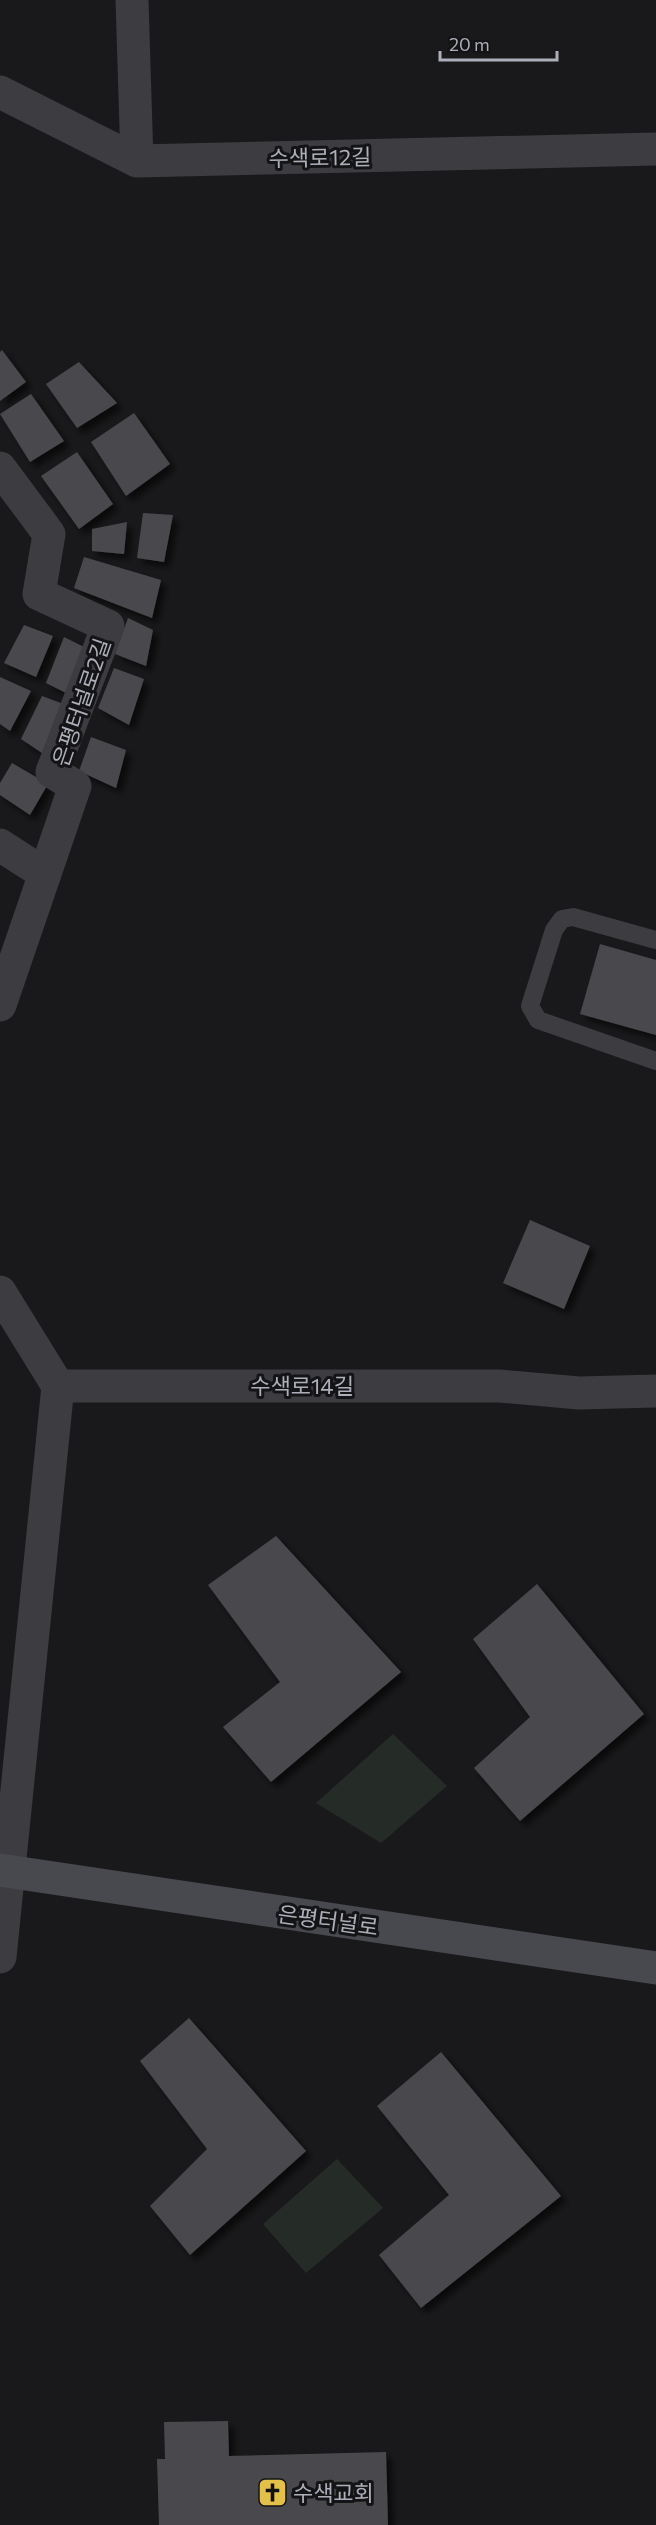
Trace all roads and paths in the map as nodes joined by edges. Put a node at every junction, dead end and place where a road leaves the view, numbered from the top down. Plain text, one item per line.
1 (132, 0) edge
2 (0, 92) edge
3 (656, 149) edge
4 (137, 162) junction
5 (0, 468) edge
6 (0, 845) edge
7 (45, 874) junction
8 (656, 940) edge
9 (0, 1005) edge
10 (656, 1061) edge
11 (0, 1292) edge
12 (58, 1386) junction
13 (656, 1391) edge
14 (5, 1871) edge
15 (0, 1957) edge
16 (656, 1968) edge

1 - 4 street
2 - 4 street, 수색로12길
3 - 4 street, 수색로12길
5 - 7 street, 은평터널로2길
6 - 7 street
7 - 9 street, 은평터널로2길
8 - 10 lane
11 - 12 street
12 - 13 street, 수색로14길
12 - 14 street
14 - 15 street
14 - 16 main road, 은평터널로

